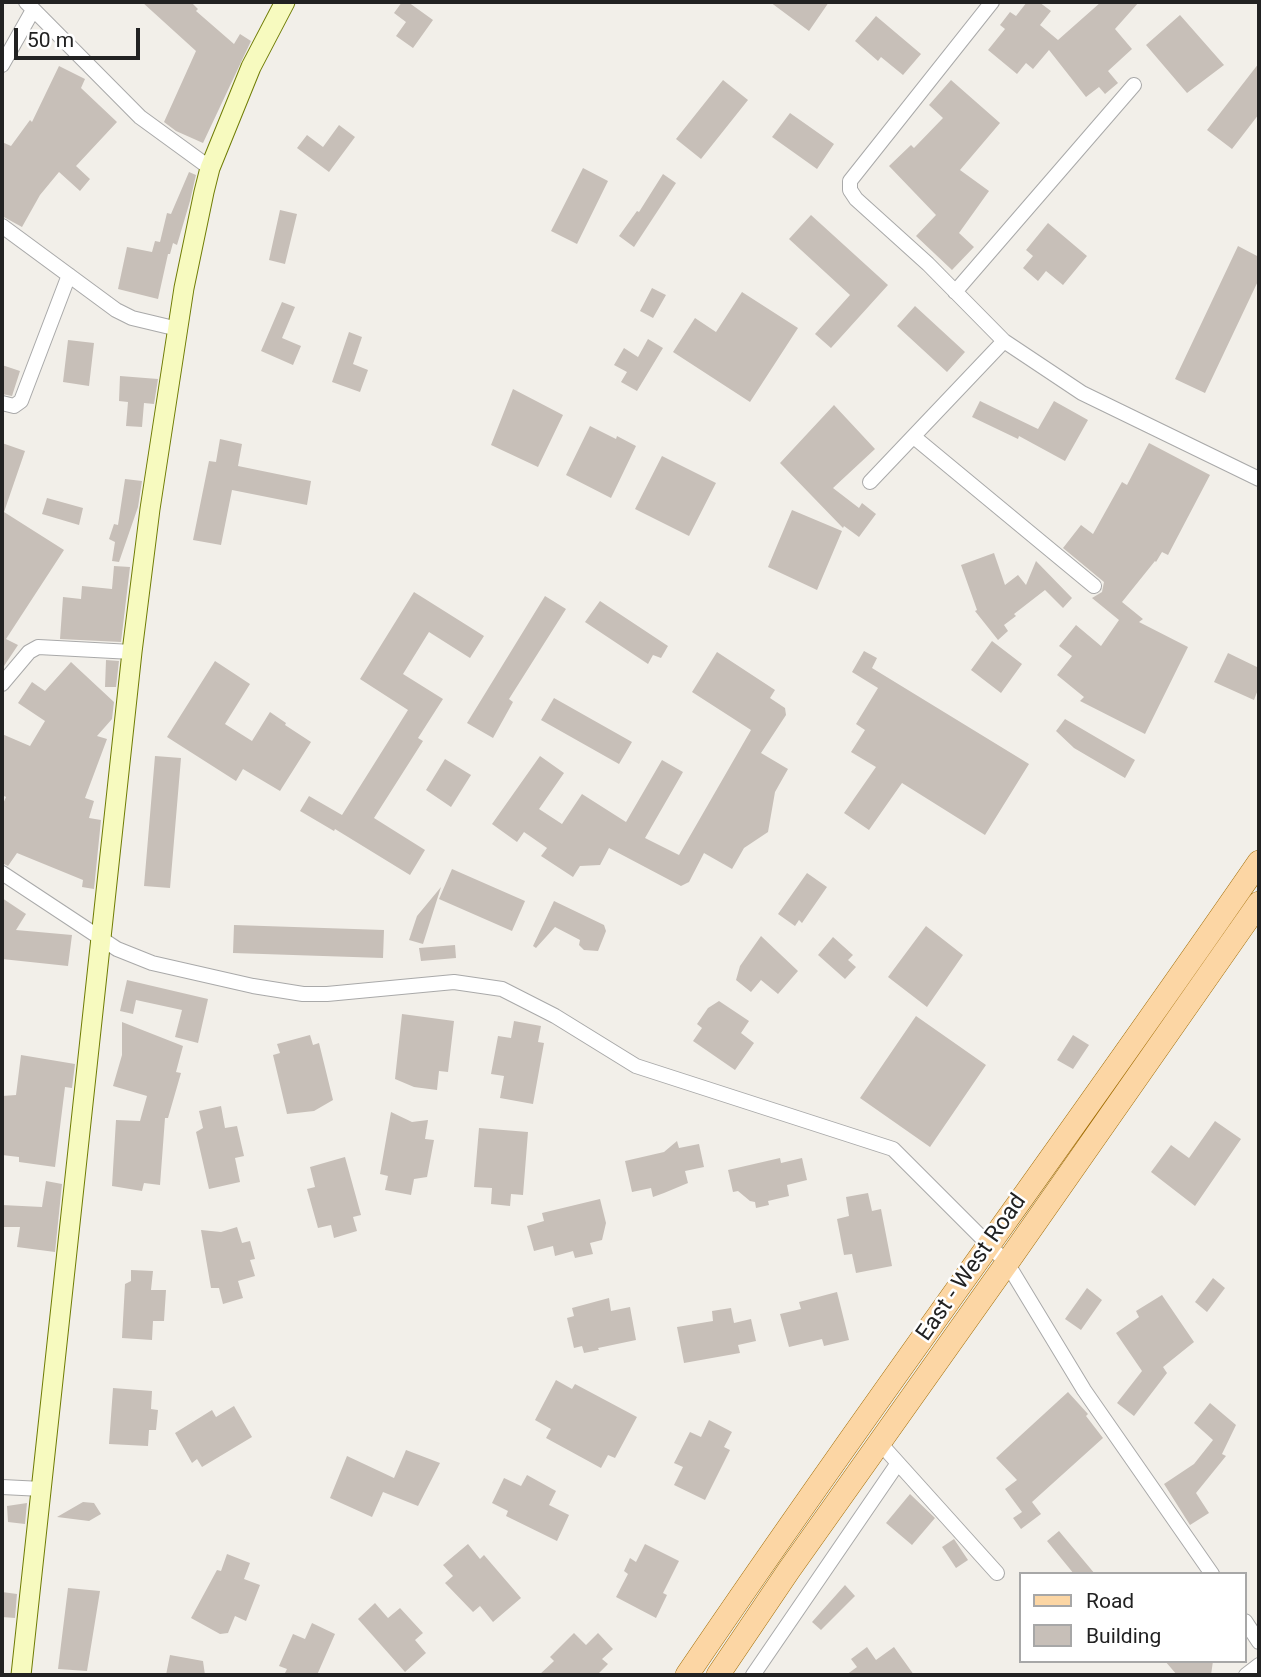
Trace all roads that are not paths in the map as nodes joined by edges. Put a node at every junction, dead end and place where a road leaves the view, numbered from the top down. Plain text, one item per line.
1 (285, 2) edge
2 (992, 2) edge
3 (30, 6) edge
4 (2, 65) edge
5 (1134, 85) dead end
6 (210, 168) junction
7 (2, 226) edge
8 (69, 275) junction
9 (956, 292) junction
10 (178, 330) junction
11 (1004, 341) junction
12 (2, 403) edge
13 (914, 437) junction
14 (1259, 479) edge
15 (870, 482) dead end
16 (1094, 586) dead end
17 (132, 652) junction
18 (2, 684) edge
19 (1259, 862) edge
20 (2, 873) edge
21 (1259, 902) edge
22 (100, 938) junction
23 (987, 1244) junction
24 (1007, 1264) junction
25 (880, 1442) junction
26 (898, 1463) junction
27 (2, 1487) edge
28 (42, 1489) junction
29 (1211, 1572) edge
30 (997, 1573) dead end
31 (1247, 1624) edge
32 (1259, 1642) edge
33 (1259, 1665) edge
34 (729, 1672) edge
35 (22, 1675) edge
36 (687, 1675) edge
37 (753, 1675) edge
38 (1246, 1675) edge

1 - 6 street
2 - 9 street
3 - 4 street
3 - 6 street
5 - 9 street
6 - 10 street
7 - 8 street
8 - 10 street
8 - 12 street
9 - 11 street
10 - 17 street
11 - 13 street
11 - 14 street
13 - 15 street
13 - 16 street
17 - 18 street
17 - 22 street
19 - 23 main road, East - West Road
20 - 22 street
21 - 24 main road, East - West Road
22 - 23 street
22 - 28 street
23 - 24 street
23 - 36 main road, East - West Road
24 - 25 main road, East - West Road
24 - 29 street
25 - 26 street
25 - 34 main road, East - West Road
26 - 30 street
26 - 37 street
27 - 28 street
28 - 35 street
31 - 32 street
33 - 38 street

